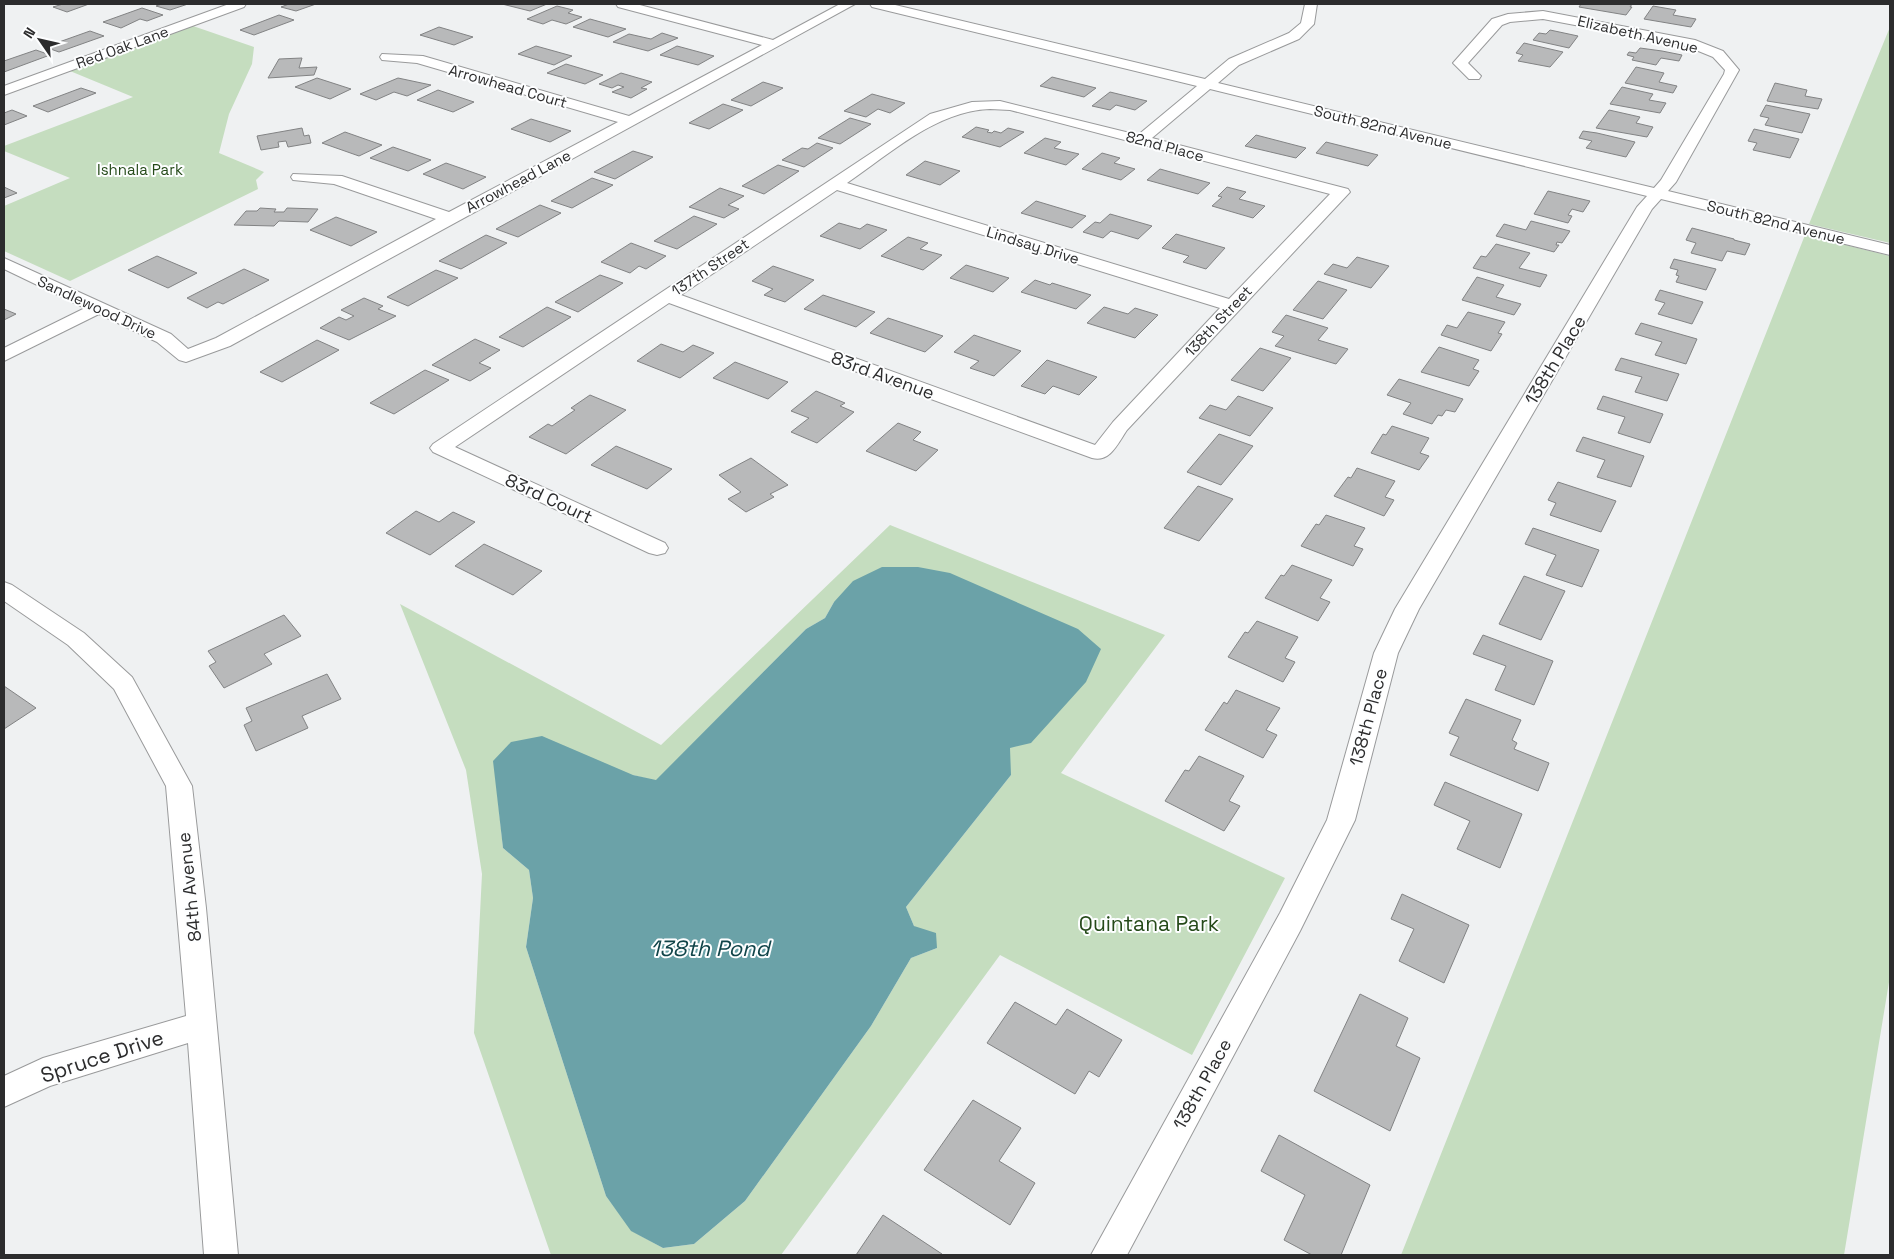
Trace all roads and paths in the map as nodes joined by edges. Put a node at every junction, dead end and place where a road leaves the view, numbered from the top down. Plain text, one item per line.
1 (240, 4) edge
2 (622, 4) edge
3 (849, 4) edge
4 (876, 4) edge
5 (1312, 4) edge
6 (774, 44) junction
7 (386, 57) dead end
8 (1474, 76) dead end
9 (1209, 85) junction
10 (4, 91) edge
11 (988, 104) joint
12 (629, 121) junction
13 (1141, 140) junction
14 (299, 177) dead end
15 (835, 184) junction
16 (1342, 192) joint
17 (1657, 194) junction
18 (449, 218) junction
19 (1890, 250) edge
20 (4, 263) edge
21 (667, 296) junction
22 (1231, 306) junction
23 (98, 308) junction
24 (4, 355) edge
25 (186, 356) joint
26 (440, 448) joint
27 (1099, 454) joint
28 (657, 548) dead end
29 (10, 602) edge
30 (202, 1025) junction
31 (4, 1092) edge
32 (221, 1255) edge
33 (1108, 1255) edge

1 - 10 street, Red Oak Lane
2 - 6 street
3 - 6 street, Arrowhead Lane
4 - 9 street, South 82nd Avenue
5 - 9 street
6 - 12 street, Arrowhead Lane
7 - 12 street, Arrowhead Court
8 - 17 street, Elizabeth Avenue
9 - 13 street
9 - 17 street, South 82nd Avenue
11 - 13 street, 82nd Place
11 - 15 street, 137th Street
12 - 18 street, Arrowhead Lane
13 - 16 street, 82nd Place
14 - 18 street
15 - 21 street, 137th Street
15 - 22 street, Lindsay Drive
16 - 22 street, 138th Street
17 - 19 street, South 82nd Avenue
17 - 33 street, 138th Place
18 - 25 street, Arrowhead Lane
20 - 23 street, Sandlewood Drive
21 - 26 street, 137th Street
21 - 27 street, 83rd Avenue
22 - 27 street, 138th Street
23 - 24 street
23 - 25 street, Sandlewood Drive
26 - 28 street, 83rd Court
29 - 30 street, 84th Avenue
30 - 31 street, Spruce Drive
30 - 32 street, 84th Avenue

